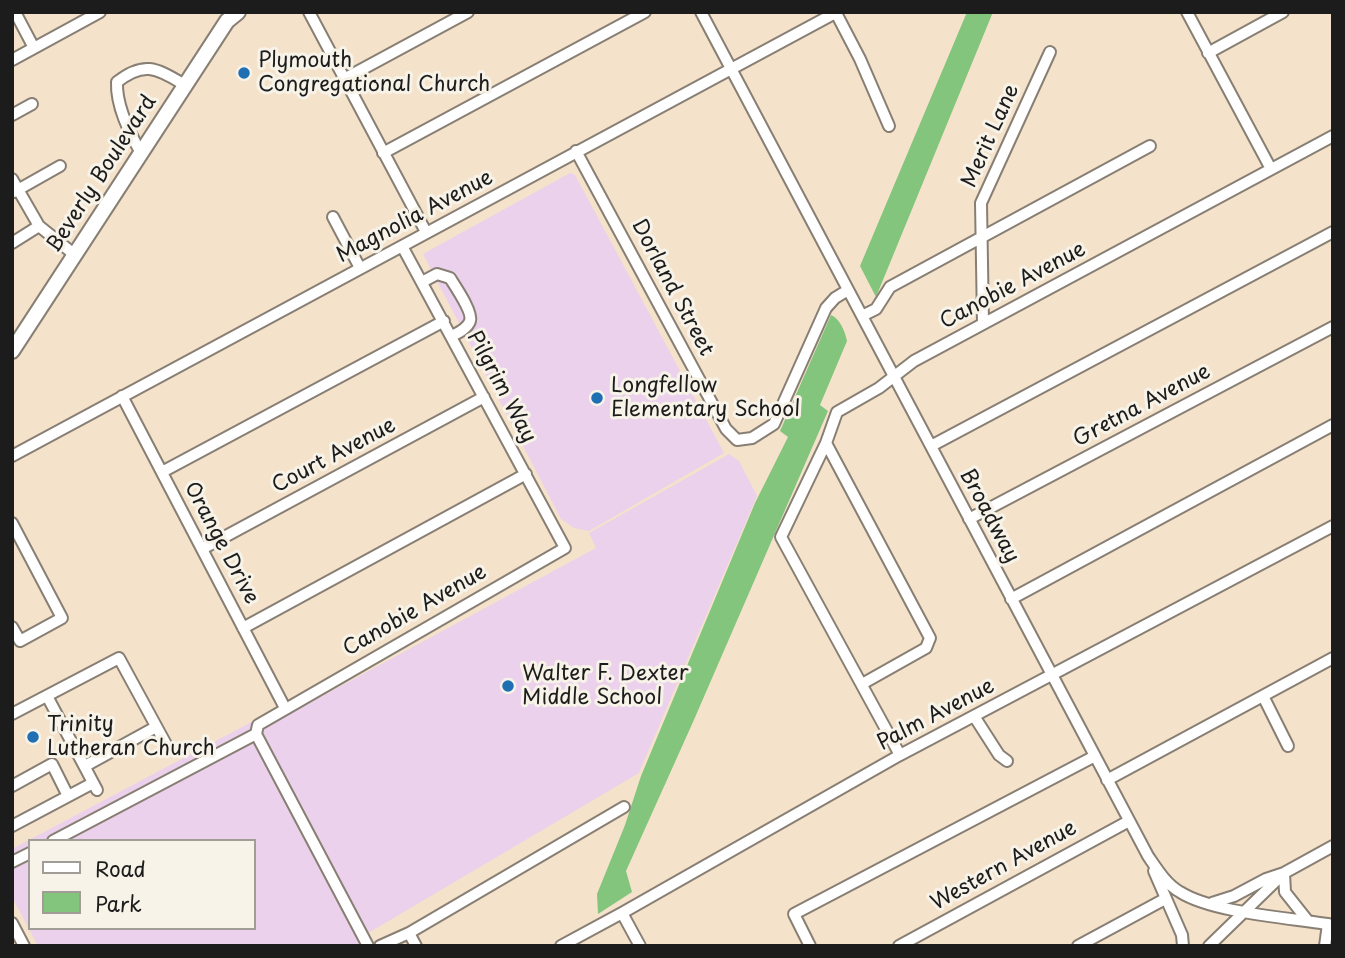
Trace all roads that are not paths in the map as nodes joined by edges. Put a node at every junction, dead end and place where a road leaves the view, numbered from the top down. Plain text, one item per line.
1 (15, 12) edge
2 (100, 12) edge
3 (309, 12) edge
4 (468, 12) edge
5 (645, 12) edge
6 (701, 12) edge
7 (1187, 12) edge
8 (1283, 12) edge
9 (837, 13) edge
10 (231, 15) edge
11 (34, 48) junction
12 (1050, 52) dead end
13 (1208, 53) junction
14 (12, 60) edge
15 (730, 69) junction
16 (344, 79) junction
17 (185, 85) junction
18 (32, 104) dead end
19 (12, 115) edge
20 (889, 126) dead end
21 (1333, 136) edge
22 (1150, 146) dead end
23 (576, 152) junction
24 (141, 153) junction
25 (383, 153) junction
26 (60, 166) dead end
27 (1271, 169) junction
28 (12, 179) edge
29 (15, 192) edge
30 (333, 217) dead end
31 (39, 226) junction
32 (426, 232) junction
33 (1333, 232) edge
34 (982, 236) junction
35 (12, 243) edge
36 (402, 246) junction
37 (75, 255) junction
38 (360, 268) junction
39 (422, 282) junction
40 (848, 290) junction
41 (862, 316) junction
42 (444, 321) junction
43 (983, 323) junction
44 (1333, 327) edge
45 (452, 337) junction
46 (12, 351) edge
47 (893, 376) junction
48 (122, 396) junction
49 (484, 397) junction
50 (1333, 425) edge
51 (826, 443) junction
52 (931, 446) junction
53 (12, 456) edge
54 (162, 472) junction
55 (526, 474) junction
56 (969, 519) junction
57 (12, 523) edge
58 (1333, 526) edge
59 (565, 548) joint
60 (202, 549) junction
61 (1011, 599) junction
62 (12, 627) edge
63 (243, 628) junction
64 (1333, 658) edge
65 (1051, 674) junction
66 (862, 684) junction
67 (47, 696) junction
68 (1262, 696) junction
69 (285, 708) junction
70 (12, 714) edge
71 (974, 716) junction
72 (156, 727) junction
73 (256, 734) junction
74 (1288, 746) dead end
75 (168, 748) dead end
76 (900, 755) junction
77 (1094, 756) junction
78 (1007, 761) dead end
79 (85, 766) junction
80 (1107, 779) junction
81 (12, 786) edge
82 (68, 796) junction
83 (624, 807) dead end
84 (1129, 821) junction
85 (12, 826) edge
86 (57, 839) edge
87 (1333, 846) edge
88 (28, 854) edge
89 (1148, 856) junction
90 (12, 862) edge
91 (1284, 873) junction
92 (1166, 899) junction
93 (1209, 904) junction
94 (1246, 912) junction
95 (622, 913) junction
96 (1308, 921) junction
97 (12, 923) edge
98 (1330, 924) edge
99 (409, 933) junction
100 (24, 946) edge
101 (368, 946) edge
102 (380, 946) edge
103 (416, 946) edge
104 (561, 946) edge
105 (640, 946) edge
106 (810, 946) edge
107 (899, 946) edge
108 (1078, 946) edge
109 (1183, 946) edge
110 (1209, 946) edge
111 (1325, 946) edge

1 - 11 street
2 - 11 street
3 - 16 street
4 - 16 street
5 - 25 street
6 - 15 street, Broadway
7 - 13 street
8 - 13 street
9 - 15 street, Magnolia Avenue
9 - 20 street
10 - 17 main road, Beverly Boulevard
11 - 14 street
12 - 34 street, Merit Lane
13 - 27 street
15 - 23 street, Magnolia Avenue
15 - 40 street, Broadway
16 - 25 street
17 - 24 main road, Beverly Boulevard
17 - 24 street
18 - 19 street
21 - 27 street, Canobie Avenue
22 - 34 street
23 - 32 street, Magnolia Avenue
23 - 40 street, Dorland Street
24 - 37 main road, Beverly Boulevard
25 - 32 street
26 - 29 street
27 - 43 street, Canobie Avenue
28 - 29 street
29 - 31 street
30 - 38 street
31 - 35 street
31 - 37 street
32 - 36 street, Magnolia Avenue
33 - 52 street
34 - 41 street
34 - 43 street, Merit Lane
36 - 38 street, Magnolia Avenue
36 - 39 street, Pilgrim Way
37 - 46 main road, Beverly Boulevard
38 - 48 street, Magnolia Avenue
39 - 42 street, Pilgrim Way
39 - 45 street
40 - 41 street, Broadway
41 - 47 street, Broadway
42 - 45 street, Pilgrim Way
42 - 54 street
43 - 47 street, Canobie Avenue
44 - 56 street, Gretna Avenue
45 - 49 street, Pilgrim Way
47 - 51 street, Canobie Avenue
47 - 52 street, Broadway
48 - 53 street, Magnolia Avenue
48 - 54 street, Orange Drive
49 - 55 street, Pilgrim Way
49 - 60 street, Court Avenue
50 - 61 street
51 - 66 street, Canobie Avenue
51 - 66 street
52 - 56 street, Broadway
54 - 60 street, Orange Drive
55 - 59 street, Pilgrim Way
55 - 63 street
56 - 61 street, Broadway
57 - 62 street
58 - 65 street, Palm Avenue
59 - 69 street, Canobie Avenue
60 - 63 street, Orange Drive
61 - 65 street, Broadway
63 - 69 street, Orange Drive
64 - 68 street
65 - 71 street, Palm Avenue
65 - 77 street, Broadway
66 - 76 street
67 - 70 street
67 - 72 street
67 - 79 street
68 - 74 street
68 - 80 street
69 - 73 street, Canobie Avenue
71 - 76 street, Palm Avenue
71 - 78 street
72 - 75 street
72 - 79 street
73 - 86 street, Canobie Avenue
73 - 101 street
76 - 95 street, Palm Avenue
77 - 80 street, Broadway
77 - 106 street
79 - 82 street
80 - 84 street, Broadway
81 - 82 street
82 - 85 street
83 - 99 street
84 - 89 street, Broadway
84 - 107 street, Western Avenue
87 - 91 street
88 - 90 street
89 - 92 street
89 - 93 street, Broadway
91 - 93 street
91 - 94 street
91 - 96 street
92 - 108 street
92 - 109 street
93 - 94 street, Broadway
94 - 96 street, Broadway
94 - 110 street
95 - 104 street, Palm Avenue
95 - 105 street
96 - 98 street, Broadway
97 - 100 street
98 - 111 street
99 - 102 street
99 - 103 street

